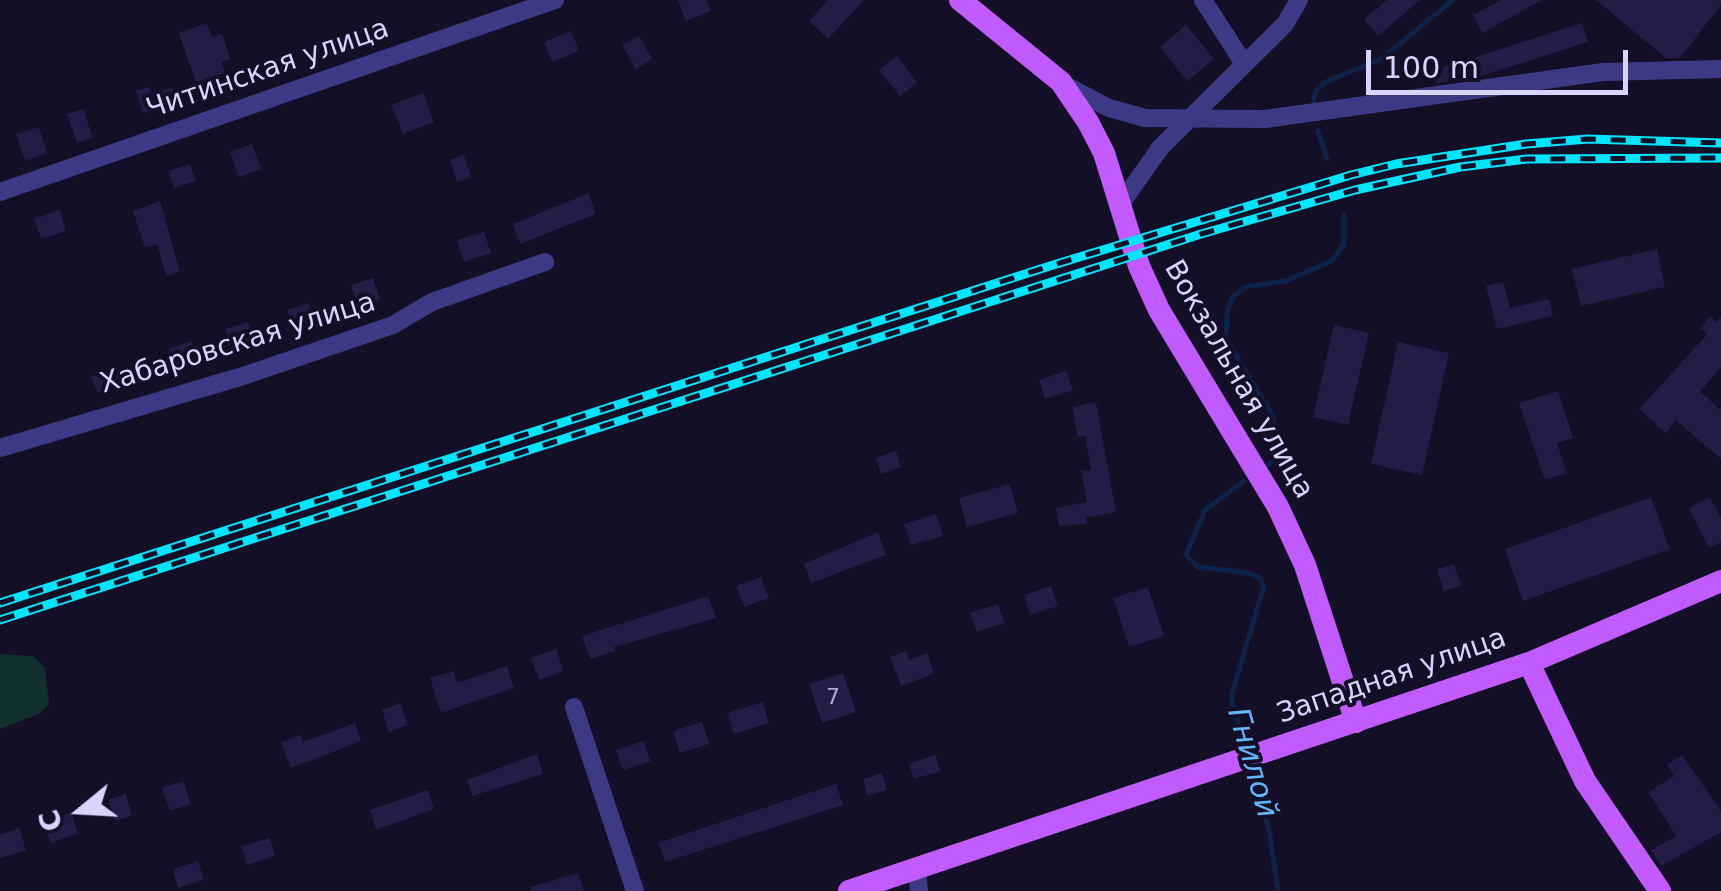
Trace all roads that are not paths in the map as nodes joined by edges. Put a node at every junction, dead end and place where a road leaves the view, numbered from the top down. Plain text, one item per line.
1 (554, 0) edge
2 (960, 0) edge
3 (1203, 0) edge
4 (1299, 0) edge
5 (1243, 62) junction
6 (1721, 69) edge
7 (1060, 82) junction
8 (1186, 120) junction
9 (0, 192) edge
10 (1120, 206) junction
11 (545, 262) dead end
12 (0, 448) edge
13 (1721, 581) edge
14 (1529, 663) junction
15 (574, 707) dead end
16 (1356, 722) junction
17 (918, 880) edge
18 (636, 891) edge
19 (850, 891) edge
20 (1660, 891) edge

1 - 9 street, Читинская улица
2 - 7 main road, Вокзальная улица
3 - 5 street
4 - 5 street
5 - 8 street
6 - 8 street
7 - 8 street
7 - 10 main road, Вокзальная улица
8 - 10 street
10 - 16 main road, Вокзальная улица
11 - 12 street, Хабаровская улица
13 - 14 main road, Западная улица
14 - 16 main road, Западная улица
14 - 20 main road
15 - 18 street
16 - 17 main road, Западная улица
17 - 19 main road, Западная улица

